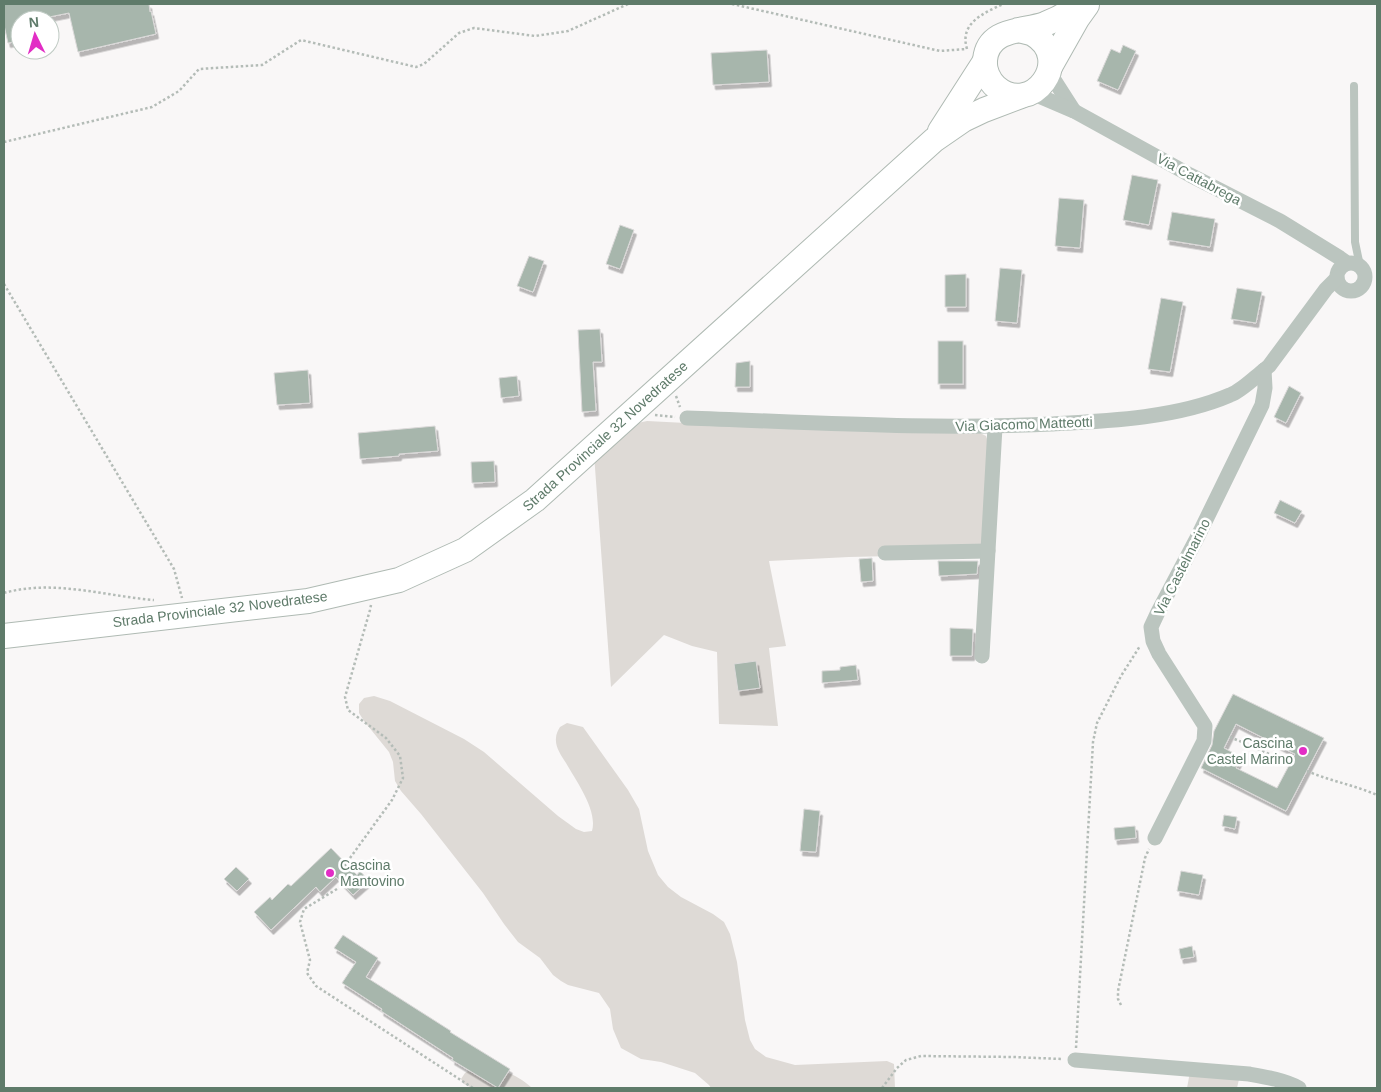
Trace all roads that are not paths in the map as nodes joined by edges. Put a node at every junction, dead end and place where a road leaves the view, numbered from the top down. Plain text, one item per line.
1 (1081, 4) edge
2 (1088, 4) edge
3 (1018, 30) junction
4 (979, 54) junction
5 (1050, 69) junction
6 (1354, 86) dead end
7 (1026, 94) junction
8 (1074, 111) junction
9 (934, 140) junction
10 (1355, 242) junction
11 (1377, 270) edge
12 (1346, 274) junction
13 (1371, 278) edge
14 (1264, 370) junction
15 (687, 418) road end
16 (995, 427) junction
17 (988, 551) junction
18 (885, 553) dead end
19 (4, 636) edge
20 (982, 656) dead end
21 (1155, 838) road end
22 (1075, 1060) road end
23 (1299, 1088) edge

1 - 3 main road
2 - 5 main road
3 - 4 main road
3 - 5 main road
4 - 7 main road
4 - 9 main road, Strada Provinciale 32 Novedratese
5 - 7 main road
5 - 8 street, Via Cattabrega
6 - 10 lane
7 - 8 street, Via Cattabrega
7 - 9 main road, Strada Provinciale 32 Novedratese
8 - 12 street, Via Cattabrega
9 - 19 main road, Strada Provinciale 32 Novedratese
10 - 12 lane
10 - 12 lane
11 - 12 street
12 - 13 street, Via Giacomo Matteotti
12 - 14 street, Via Giacomo Matteotti
14 - 16 street, Via Giacomo Matteotti
14 - 21 street, Via Castelmarino
15 - 16 street, Via Giacomo Matteotti
16 - 17 street
17 - 18 street
17 - 20 street
22 - 23 street

